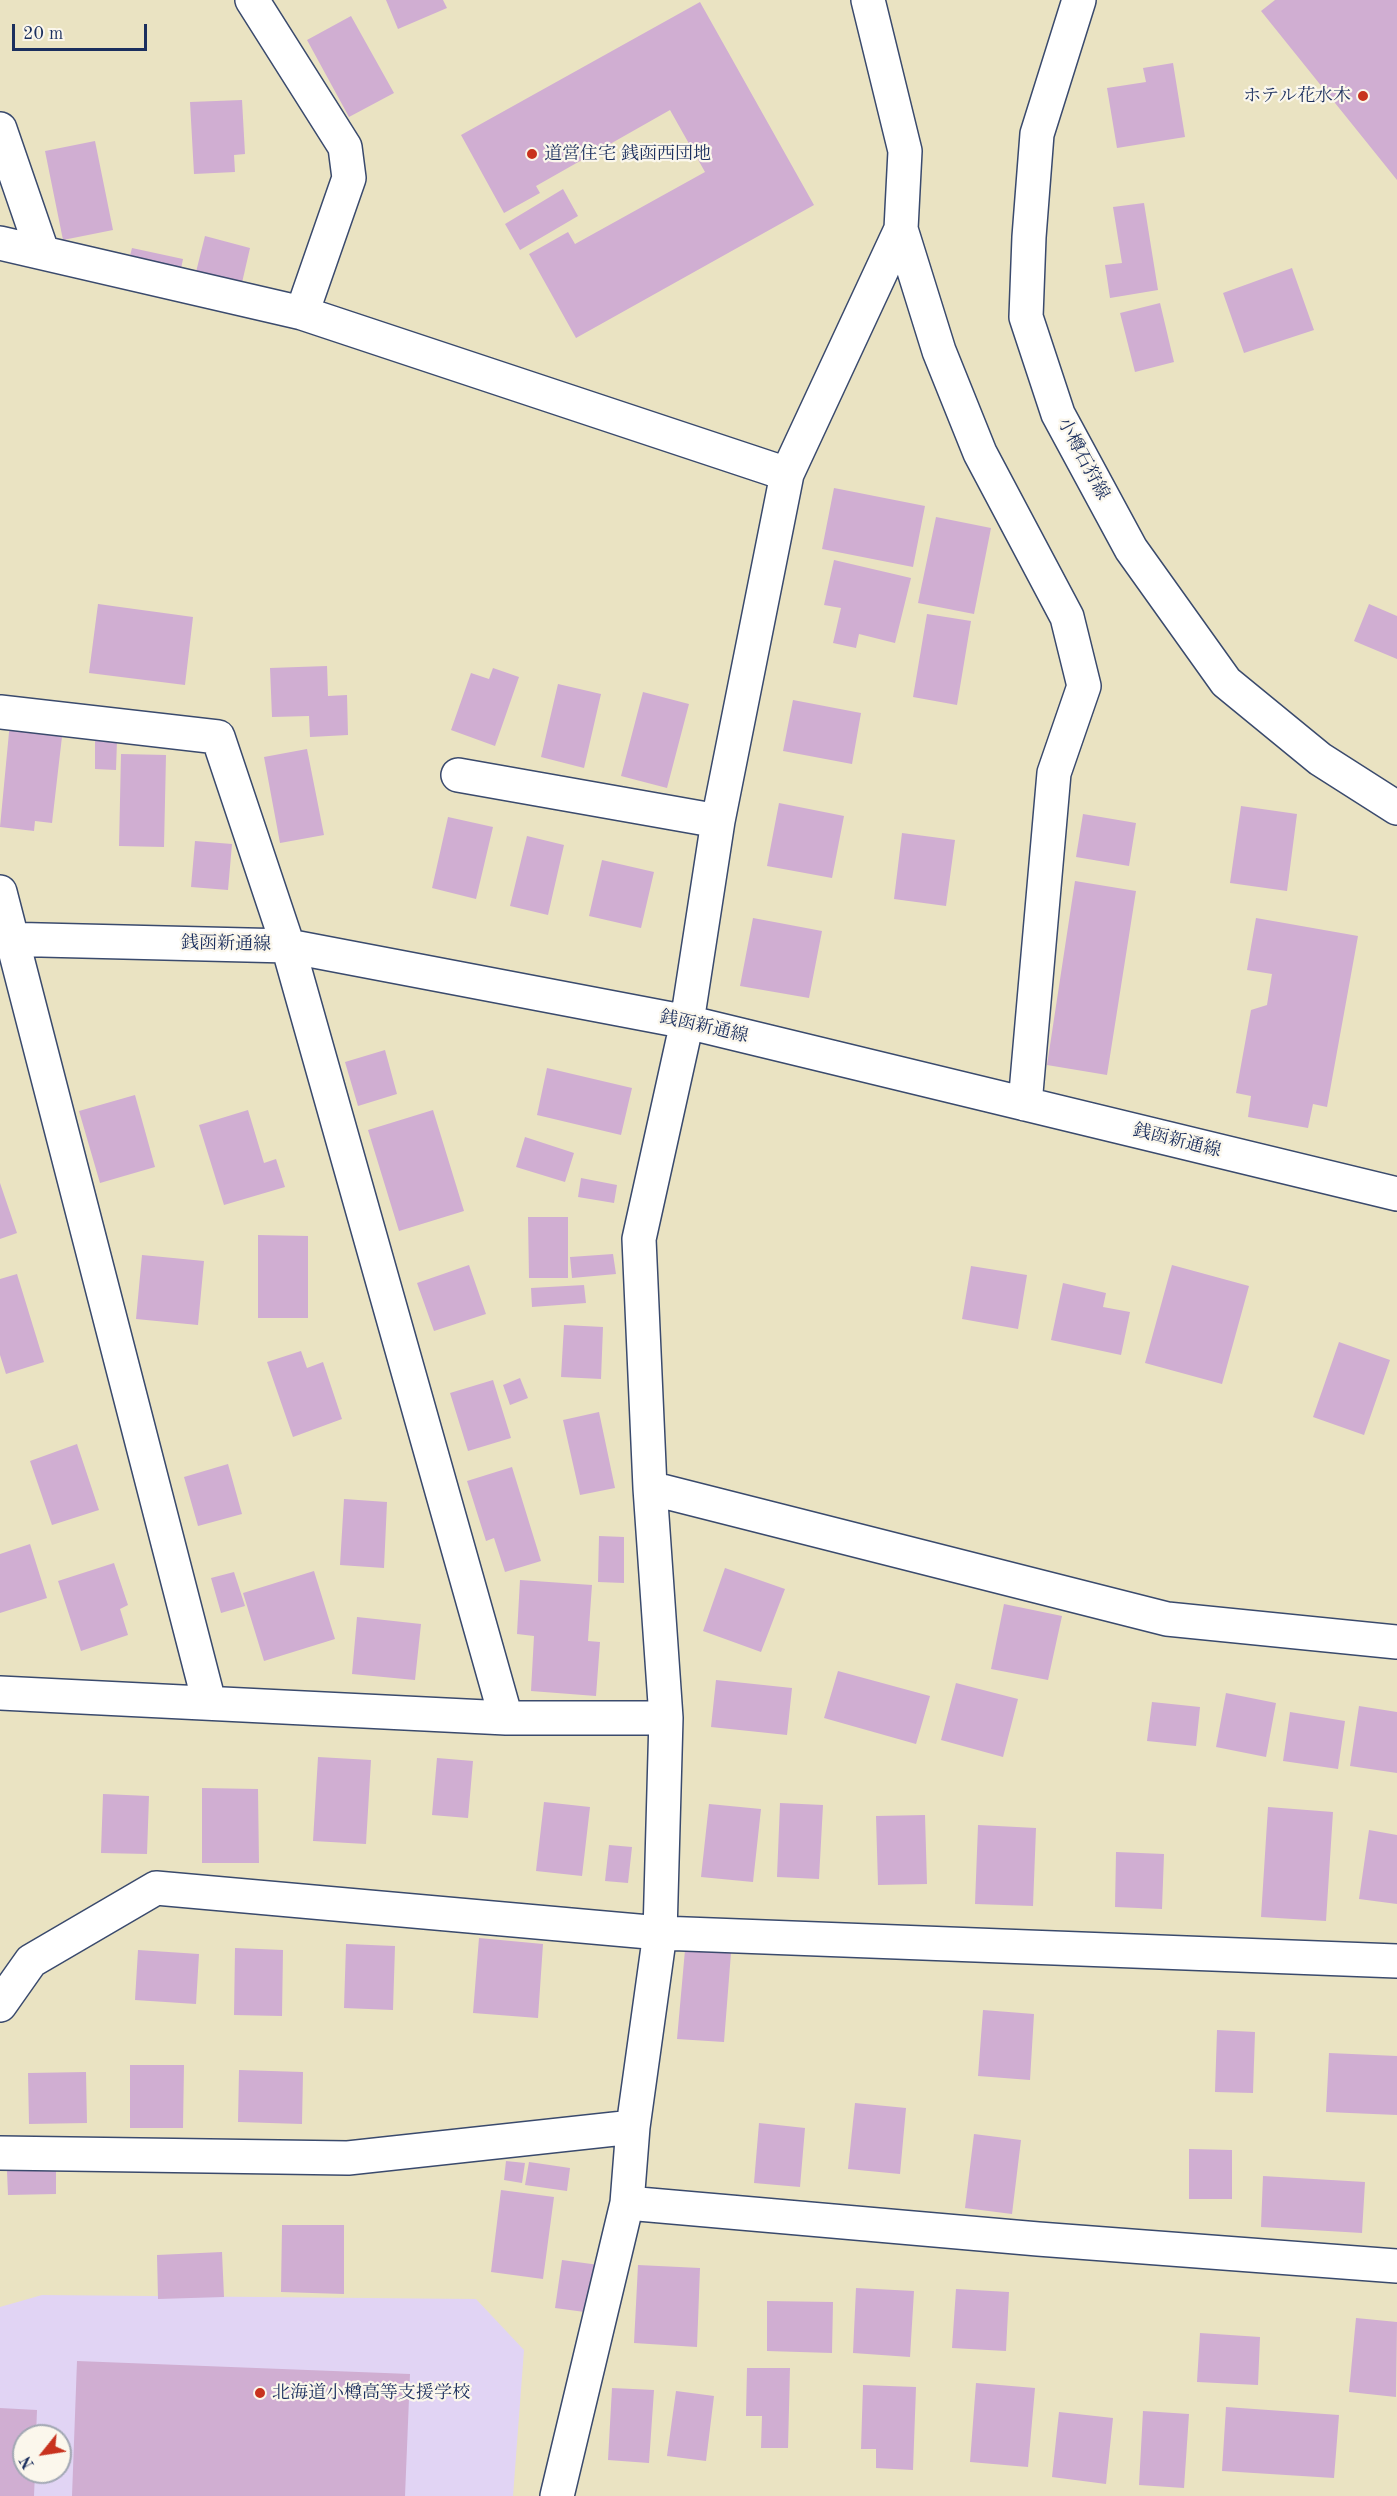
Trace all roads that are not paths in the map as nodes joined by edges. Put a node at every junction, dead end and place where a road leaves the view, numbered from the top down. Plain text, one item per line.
1 (252, 0) edge
2 (868, 0) edge
3 (1079, 0) edge
4 (0, 129) edge
5 (901, 229) junction
6 (0, 243) edge
7 (42, 251) junction
8 (302, 313) junction
9 (787, 474) junction
10 (0, 712) edge
11 (458, 775) dead end
12 (1397, 808) edge
13 (718, 821) junction
14 (0, 892) edge
15 (6, 939) edge
16 (288, 946) junction
17 (687, 1022) junction
18 (1025, 1104) junction
19 (1397, 1194) edge
20 (650, 1488) junction
21 (1397, 1642) edge
22 (0, 1693) edge
23 (209, 1702) junction
24 (506, 1718) junction
25 (666, 1718) junction
26 (660, 1933) junction
27 (1397, 1962) edge
28 (0, 2005) edge
29 (633, 2127) junction
30 (0, 2153) edge
31 (627, 2203) junction
32 (1397, 2266) edge
33 (557, 2496) edge

1 - 8 street
2 - 5 street
3 - 12 street, 小樽石狩線
4 - 7 street
5 - 9 street
5 - 18 street
6 - 7 street
7 - 8 street
8 - 9 street
9 - 13 street
10 - 16 street
11 - 13 street
13 - 17 street
14 - 15 street
15 - 16 street, 銭函新通線
15 - 23 street
16 - 17 street, 銭函新通線
16 - 24 street
17 - 18 street, 銭函新通線
17 - 20 street
18 - 19 street, 銭函新通線
20 - 21 street
20 - 25 street
22 - 23 street
23 - 24 street
24 - 25 street
25 - 26 street
26 - 27 street
26 - 28 street
26 - 29 street
29 - 30 street
29 - 31 street
31 - 32 street
31 - 33 street

